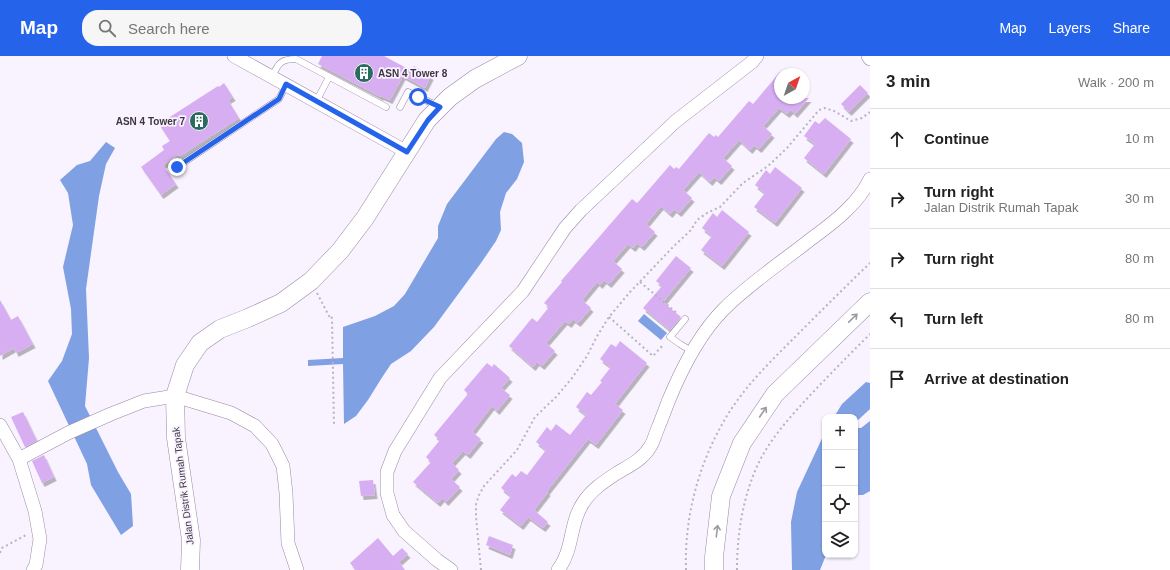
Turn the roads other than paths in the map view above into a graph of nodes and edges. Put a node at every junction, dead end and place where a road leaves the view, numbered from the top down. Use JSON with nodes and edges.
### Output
{"nodes":[{"id":1,"x":234,"y":56,"type":"edge"},
{"id":2,"x":518,"y":56,"type":"edge"},
{"id":3,"x":757,"y":56,"type":"edge"},
{"id":4,"x":868,"y":56,"type":"edge"},
{"id":5,"x":870,"y":59,"type":"edge"},
{"id":6,"x":272,"y":77,"type":"junction"},
{"id":7,"x":329,"y":77,"type":"junction"},
{"id":8,"x":286,"y":84,"type":"junction"},
{"id":9,"x":316,"y":102,"type":"junction"},
{"id":10,"x":386,"y":107,"type":"dead end"},
{"id":11,"x":400,"y":107,"type":"dead end"},
{"id":12,"x":440,"y":107,"type":"junction"},
{"id":13,"x":407,"y":152,"type":"junction"},
{"id":14,"x":177,"y":167,"type":"dead end"},
{"id":15,"x":870,"y":179,"type":"edge"},
{"id":16,"x":870,"y":302,"type":"edge"},
{"id":17,"x":685,"y":320,"type":"road end"},
{"id":18,"x":693,"y":352,"type":"junction"},
{"id":19,"x":175,"y":396,"type":"junction"},
{"id":20,"x":0,"y":425,"type":"edge"},
{"id":21,"x":19,"y":459,"type":"junction"},
{"id":22,"x":33,"y":570,"type":"edge"},
{"id":23,"x":190,"y":570,"type":"edge"},
{"id":24,"x":297,"y":570,"type":"edge"},
{"id":25,"x":451,"y":570,"type":"edge"},
{"id":26,"x":558,"y":570,"type":"edge"},
{"id":27,"x":714,"y":570,"type":"edge"}],
"edges":[{"from":1,"to":6,"type":"street"},
{"from":2,"to":12,"type":"street","name":"Jalan Distrik Rumah Tapak"},
{"from":3,"to":25,"type":"street"},
{"from":4,"to":5,"type":"street"},
{"from":6,"to":7,"type":"lane"},
{"from":6,"to":8,"type":"street"},
{"from":7,"to":9,"type":"lane"},
{"from":7,"to":10,"type":"lane"},
{"from":8,"to":9,"type":"street"},
{"from":8,"to":14,"type":"lane"},
{"from":9,"to":13,"type":"street"},
{"from":11,"to":12,"type":"lane"},
{"from":12,"to":13,"type":"street","name":"Jalan Distrik Rumah Tapak"},
{"from":13,"to":19,"type":"street","name":"Jalan Distrik Rumah Tapak"},
{"from":15,"to":18,"type":"street"},
{"from":27,"to":16,"type":"street","one_way":true},
{"from":17,"to":18,"type":"lane"},
{"from":18,"to":26,"type":"street"},
{"from":19,"to":21,"type":"street"},
{"from":19,"to":23,"type":"street","name":"Jalan Distrik Rumah Tapak"},
{"from":19,"to":24,"type":"street"},
{"from":20,"to":21,"type":"street"},
{"from":21,"to":22,"type":"street"}]}
